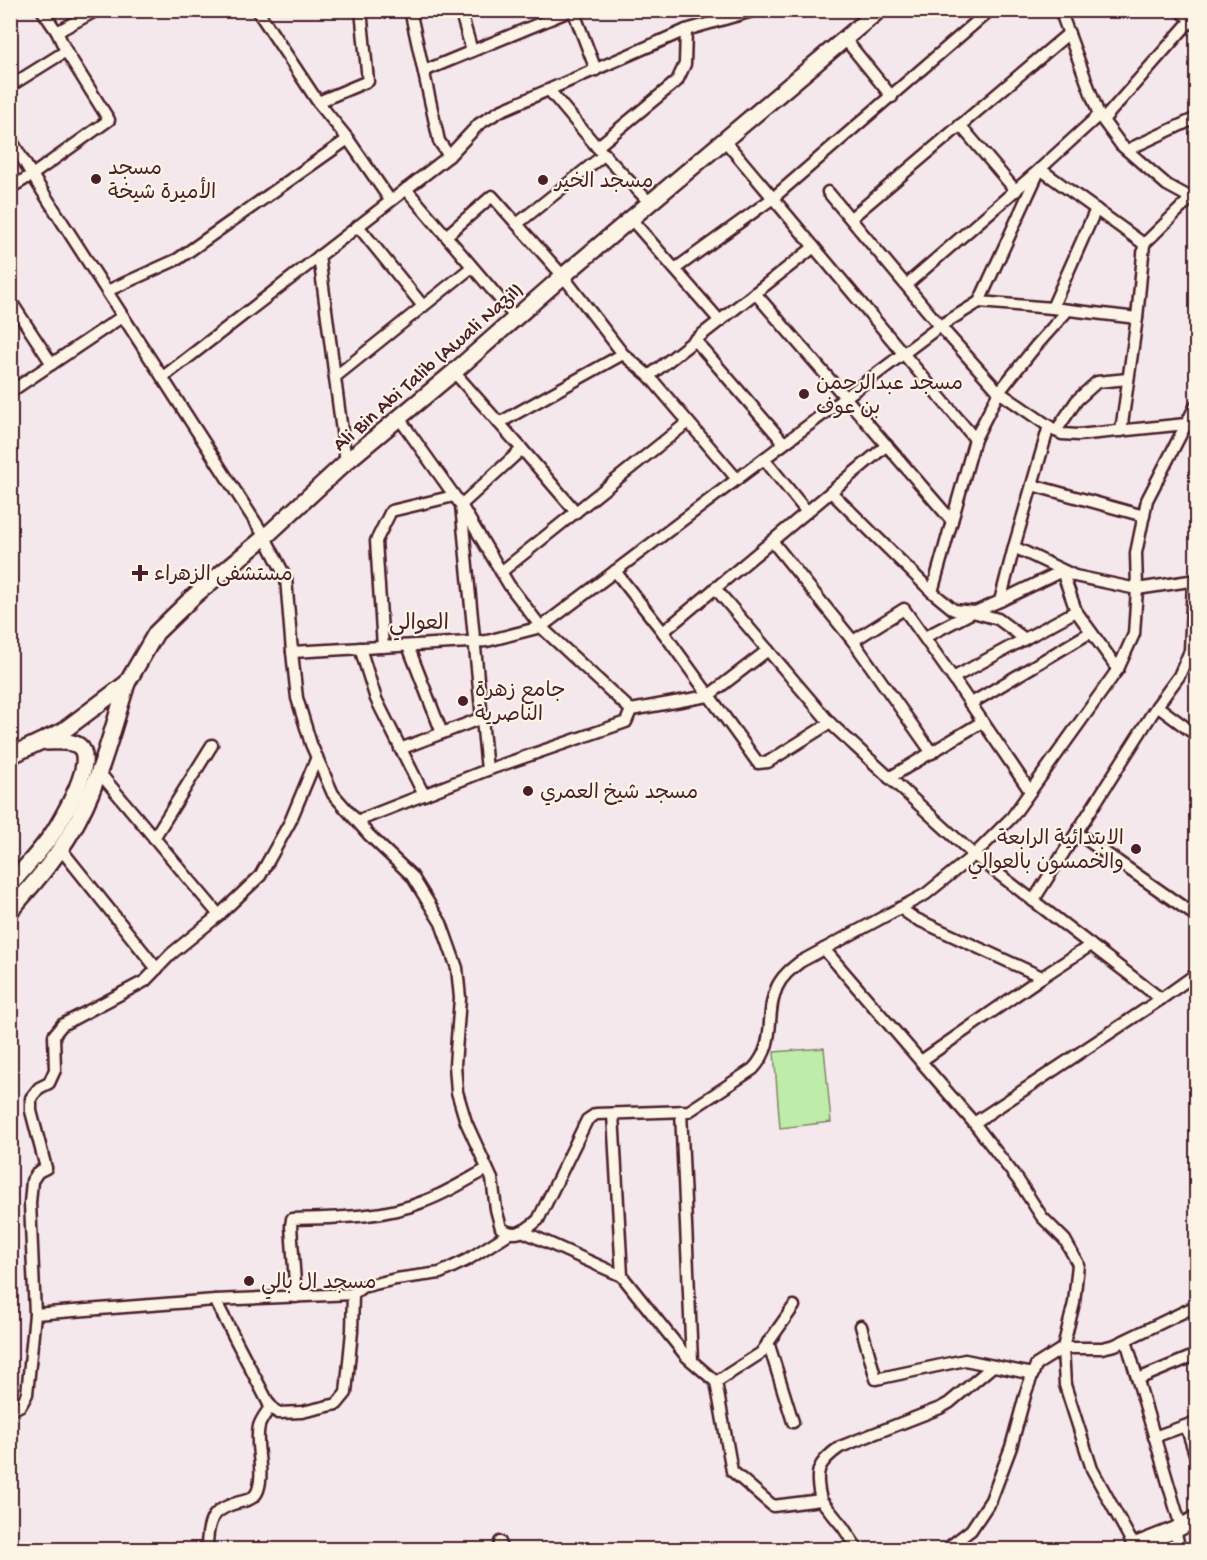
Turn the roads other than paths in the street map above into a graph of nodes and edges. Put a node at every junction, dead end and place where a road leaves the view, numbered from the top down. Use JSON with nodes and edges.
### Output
{"nodes":[{"id":1,"x":42,"y":10,"type":"edge"},
{"id":2,"x":97,"y":10,"type":"edge"},
{"id":3,"x":257,"y":10,"type":"edge"},
{"id":4,"x":361,"y":10,"type":"edge"},
{"id":5,"x":410,"y":10,"type":"edge"},
{"id":6,"x":460,"y":10,"type":"edge"},
{"id":7,"x":572,"y":10,"type":"edge"},
{"id":8,"x":756,"y":10,"type":"edge"},
{"id":9,"x":879,"y":10,"type":"edge"},
{"id":10,"x":990,"y":10,"type":"edge"},
{"id":11,"x":1060,"y":10,"type":"edge"},
{"id":12,"x":1180,"y":10,"type":"edge"},
{"id":13,"x":1194,"y":22,"type":"edge"},
{"id":14,"x":686,"y":30,"type":"junction"},
{"id":15,"x":57,"y":32,"type":"junction"},
{"id":16,"x":1069,"y":33,"type":"junction"},
{"id":17,"x":845,"y":39,"type":"junction"},
{"id":18,"x":66,"y":51,"type":"junction"},
{"id":19,"x":472,"y":51,"type":"junction"},
{"id":20,"x":596,"y":70,"type":"junction"},
{"id":21,"x":424,"y":71,"type":"junction"},
{"id":22,"x":10,"y":86,"type":"edge"},
{"id":23,"x":549,"y":90,"type":"junction"},
{"id":24,"x":892,"y":97,"type":"junction"},
{"id":25,"x":318,"y":102,"type":"junction"},
{"id":26,"x":1101,"y":118,"type":"junction"},
{"id":27,"x":1197,"y":118,"type":"edge"},
{"id":28,"x":960,"y":125,"type":"junction"},
{"id":29,"x":10,"y":138,"type":"edge"},
{"id":30,"x":348,"y":139,"type":"junction"},
{"id":31,"x":725,"y":141,"type":"junction"},
{"id":32,"x":601,"y":150,"type":"junction"},
{"id":33,"x":1126,"y":150,"type":"junction"},
{"id":34,"x":449,"y":156,"type":"junction"},
{"id":35,"x":1040,"y":169,"type":"junction"},
{"id":36,"x":32,"y":175,"type":"junction"},
{"id":37,"x":10,"y":188,"type":"edge"},
{"id":38,"x":406,"y":189,"type":"junction"},
{"id":39,"x":1016,"y":191,"type":"junction"},
{"id":40,"x":828,"y":192,"type":"dead end"},
{"id":41,"x":773,"y":198,"type":"junction"},
{"id":42,"x":1194,"y":198,"type":"edge"},
{"id":43,"x":390,"y":200,"type":"junction"},
{"id":44,"x":650,"y":203,"type":"junction"},
{"id":45,"x":1096,"y":209,"type":"junction"},
{"id":46,"x":851,"y":218,"type":"junction"},
{"id":47,"x":631,"y":219,"type":"junction"},
{"id":48,"x":518,"y":224,"type":"junction"},
{"id":49,"x":358,"y":226,"type":"junction"},
{"id":50,"x":446,"y":236,"type":"junction"},
{"id":51,"x":1144,"y":244,"type":"junction"},
{"id":52,"x":814,"y":247,"type":"junction"},
{"id":53,"x":319,"y":256,"type":"junction"},
{"id":54,"x":472,"y":267,"type":"junction"},
{"id":55,"x":675,"y":269,"type":"junction"},
{"id":56,"x":563,"y":276,"type":"junction"},
{"id":57,"x":906,"y":285,"type":"junction"},
{"id":58,"x":107,"y":291,"type":"junction"},
{"id":59,"x":755,"y":293,"type":"junction"},
{"id":60,"x":10,"y":300,"type":"edge"},
{"id":61,"x":979,"y":302,"type":"junction"},
{"id":62,"x":423,"y":306,"type":"junction"},
{"id":63,"x":1052,"y":308,"type":"junction"},
{"id":64,"x":1068,"y":310,"type":"junction"},
{"id":65,"x":123,"y":316,"type":"junction"},
{"id":66,"x":516,"y":318,"type":"junction"},
{"id":67,"x":1137,"y":318,"type":"junction"},
{"id":68,"x":720,"y":321,"type":"junction"},
{"id":69,"x":940,"y":326,"type":"junction"},
{"id":70,"x":695,"y":340,"type":"junction"},
{"id":71,"x":623,"y":354,"type":"junction"},
{"id":72,"x":904,"y":354,"type":"junction"},
{"id":73,"x":52,"y":364,"type":"junction"},
{"id":74,"x":454,"y":372,"type":"junction"},
{"id":75,"x":335,"y":376,"type":"junction"},
{"id":76,"x":649,"y":376,"type":"junction"},
{"id":77,"x":163,"y":377,"type":"junction"},
{"id":78,"x":1128,"y":378,"type":"junction"},
{"id":79,"x":10,"y":392,"type":"edge"},
{"id":80,"x":999,"y":392,"type":"junction"},
{"id":81,"x":846,"y":397,"type":"junction"},
{"id":82,"x":1197,"y":405,"type":"edge"},
{"id":83,"x":399,"y":418,"type":"junction"},
{"id":84,"x":688,"y":422,"type":"junction"},
{"id":85,"x":499,"y":423,"type":"junction"},
{"id":86,"x":1186,"y":424,"type":"junction"},
{"id":87,"x":1053,"y":428,"type":"junction"},
{"id":88,"x":1121,"y":431,"type":"junction"},
{"id":89,"x":975,"y":439,"type":"junction"},
{"id":90,"x":784,"y":444,"type":"junction"},
{"id":91,"x":887,"y":445,"type":"junction"},
{"id":92,"x":522,"y":449,"type":"junction"},
{"id":93,"x":764,"y":459,"type":"junction"},
{"id":94,"x":346,"y":462,"type":"junction"},
{"id":95,"x":737,"y":479,"type":"junction"},
{"id":96,"x":1032,"y":485,"type":"junction"},
{"id":97,"x":831,"y":492,"type":"junction"},
{"id":98,"x":457,"y":500,"type":"junction"},
{"id":99,"x":576,"y":512,"type":"junction"},
{"id":100,"x":807,"y":512,"type":"junction"},
{"id":101,"x":1144,"y":516,"type":"junction"},
{"id":102,"x":952,"y":521,"type":"junction"},
{"id":103,"x":265,"y":537,"type":"junction"},
{"id":104,"x":772,"y":541,"type":"junction"},
{"id":105,"x":1014,"y":547,"type":"junction"},
{"id":106,"x":615,"y":571,"type":"junction"},
{"id":107,"x":1062,"y":571,"type":"junction"},
{"id":108,"x":501,"y":572,"type":"junction"},
{"id":109,"x":1195,"y":580,"type":"edge"},
{"id":110,"x":715,"y":588,"type":"junction"},
{"id":111,"x":1137,"y":589,"type":"junction"},
{"id":112,"x":932,"y":592,"type":"junction"},
{"id":113,"x":1000,"y":601,"type":"junction"},
{"id":114,"x":1076,"y":611,"type":"junction"},
{"id":115,"x":973,"y":612,"type":"junction"},
{"id":116,"x":541,"y":627,"type":"junction"},
{"id":117,"x":663,"y":632,"type":"junction"},
{"id":118,"x":1091,"y":632,"type":"junction"},
{"id":119,"x":925,"y":638,"type":"junction"},
{"id":120,"x":1025,"y":639,"type":"junction"},
{"id":121,"x":853,"y":641,"type":"junction"},
{"id":122,"x":474,"y":642,"type":"junction"},
{"id":123,"x":408,"y":646,"type":"junction"},
{"id":124,"x":383,"y":647,"type":"junction"},
{"id":125,"x":360,"y":648,"type":"junction"},
{"id":126,"x":768,"y":650,"type":"junction"},
{"id":127,"x":292,"y":652,"type":"junction"},
{"id":128,"x":1197,"y":666,"type":"edge"},
{"id":129,"x":1183,"y":668,"type":"junction"},
{"id":130,"x":1118,"y":669,"type":"junction"},
{"id":131,"x":953,"y":678,"type":"junction"},
{"id":132,"x":127,"y":683,"type":"junction"},
{"id":133,"x":708,"y":696,"type":"junction"},
{"id":134,"x":970,"y":704,"type":"junction"},
{"id":135,"x":1157,"y":706,"type":"junction"},
{"id":136,"x":631,"y":710,"type":"junction"},
{"id":137,"x":482,"y":718,"type":"junction"},
{"id":138,"x":982,"y":722,"type":"junction"},
{"id":139,"x":830,"y":723,"type":"junction"},
{"id":140,"x":442,"y":733,"type":"junction"},
{"id":141,"x":1197,"y":735,"type":"edge"},
{"id":142,"x":41,"y":742,"type":"junction"},
{"id":143,"x":212,"y":745,"type":"dead end"},
{"id":144,"x":400,"y":749,"type":"junction"},
{"id":145,"x":932,"y":753,"type":"junction"},
{"id":146,"x":10,"y":756,"type":"edge"},
{"id":147,"x":317,"y":757,"type":"junction"},
{"id":148,"x":487,"y":770,"type":"junction"},
{"id":149,"x":98,"y":771,"type":"junction"},
{"id":150,"x":889,"y":777,"type":"junction"},
{"id":151,"x":1030,"y":791,"type":"junction"},
{"id":152,"x":424,"y":795,"type":"junction"},
{"id":153,"x":357,"y":822,"type":"junction"},
{"id":154,"x":1077,"y":833,"type":"junction"},
{"id":155,"x":154,"y":838,"type":"junction"},
{"id":156,"x":60,"y":848,"type":"junction"},
{"id":157,"x":974,"y":855,"type":"junction"},
{"id":158,"x":10,"y":885,"type":"edge"},
{"id":159,"x":1033,"y":901,"type":"junction"},
{"id":160,"x":900,"y":908,"type":"junction"},
{"id":161,"x":10,"y":911,"type":"edge"},
{"id":162,"x":219,"y":915,"type":"junction"},
{"id":163,"x":1197,"y":916,"type":"edge"},
{"id":164,"x":1091,"y":945,"type":"junction"},
{"id":165,"x":824,"y":949,"type":"junction"},
{"id":166,"x":157,"y":969,"type":"junction"},
{"id":167,"x":1197,"y":974,"type":"edge"},
{"id":168,"x":1042,"y":977,"type":"junction"},
{"id":169,"x":1161,"y":999,"type":"junction"},
{"id":170,"x":921,"y":1061,"type":"junction"},
{"id":171,"x":681,"y":1111,"type":"junction"},
{"id":172,"x":613,"y":1114,"type":"junction"},
{"id":173,"x":974,"y":1123,"type":"junction"},
{"id":174,"x":487,"y":1169,"type":"junction"},
{"id":175,"x":522,"y":1231,"type":"junction"},
{"id":176,"x":508,"y":1234,"type":"junction"},
{"id":177,"x":622,"y":1276,"type":"junction"},
{"id":178,"x":353,"y":1294,"type":"junction"},
{"id":179,"x":296,"y":1297,"type":"junction"},
{"id":180,"x":214,"y":1300,"type":"junction"},
{"id":181,"x":794,"y":1306,"type":"dead end"},
{"id":182,"x":1197,"y":1306,"type":"edge"},
{"id":183,"x":35,"y":1314,"type":"junction"},
{"id":184,"x":861,"y":1326,"type":"dead end"},
{"id":185,"x":1126,"y":1340,"type":"junction"},
{"id":186,"x":768,"y":1342,"type":"junction"},
{"id":187,"x":1063,"y":1348,"type":"junction"},
{"id":188,"x":1197,"y":1355,"type":"edge"},
{"id":189,"x":692,"y":1361,"type":"junction"},
{"id":190,"x":993,"y":1366,"type":"junction"},
{"id":191,"x":1033,"y":1374,"type":"junction"},
{"id":192,"x":1138,"y":1379,"type":"junction"},
{"id":193,"x":716,"y":1382,"type":"junction"},
{"id":194,"x":270,"y":1406,"type":"junction"},
{"id":195,"x":10,"y":1411,"type":"edge"},
{"id":196,"x":793,"y":1422,"type":"dead end"},
{"id":197,"x":1191,"y":1424,"type":"edge"},
{"id":198,"x":1154,"y":1437,"type":"junction"},
{"id":199,"x":1197,"y":1457,"type":"edge"},
{"id":200,"x":821,"y":1500,"type":"junction"},
{"id":201,"x":1197,"y":1519,"type":"edge"},
{"id":202,"x":1178,"y":1528,"type":"junction"},
{"id":203,"x":1133,"y":1548,"type":"edge"},
{"id":204,"x":207,"y":1550,"type":"edge"},
{"id":205,"x":858,"y":1550,"type":"edge"},
{"id":206,"x":945,"y":1550,"type":"edge"},
{"id":207,"x":1180,"y":1550,"type":"edge"}],
"edges":[{"from":1,"to":15,"type":"street"},
{"from":2,"to":15,"type":"street"},
{"from":3,"to":25,"type":"street"},
{"from":4,"to":25,"type":"street"},
{"from":5,"to":21,"type":"street"},
{"from":6,"to":19,"type":"street"},
{"from":7,"to":19,"type":"street"},
{"from":7,"to":20,"type":"street"},
{"from":8,"to":14,"type":"street"},
{"from":9,"to":17,"type":"main road","name":"Ali Bin Abi Talib (Awali Nazil)"},
{"from":10,"to":24,"type":"street"},
{"from":11,"to":16,"type":"street"},
{"from":12,"to":13,"type":"street"},
{"from":13,"to":26,"type":"street"},
{"from":14,"to":20,"type":"street"},
{"from":14,"to":32,"type":"street"},
{"from":15,"to":18,"type":"street"},
{"from":16,"to":26,"type":"street"},
{"from":16,"to":28,"type":"street"},
{"from":17,"to":24,"type":"street"},
{"from":17,"to":31,"type":"main road","name":"Ali Bin Abi Talib (Awali Nazil)"},
{"from":18,"to":22,"type":"street"},
{"from":18,"to":36,"type":"street"},
{"from":19,"to":21,"type":"street"},
{"from":20,"to":23,"type":"street"},
{"from":21,"to":34,"type":"street"},
{"from":23,"to":32,"type":"street"},
{"from":23,"to":34,"type":"street"},
{"from":24,"to":41,"type":"street"},
{"from":25,"to":30,"type":"street"},
{"from":26,"to":33,"type":"street"},
{"from":26,"to":35,"type":"street"},
{"from":27,"to":33,"type":"street"},
{"from":28,"to":39,"type":"street"},
{"from":28,"to":46,"type":"street"},
{"from":29,"to":36,"type":"street"},
{"from":30,"to":43,"type":"street"},
{"from":30,"to":58,"type":"street"},
{"from":31,"to":41,"type":"street"},
{"from":31,"to":44,"type":"main road","name":"Ali Bin Abi Talib (Awali Nazil)"},
{"from":32,"to":44,"type":"street"},
{"from":32,"to":48,"type":"street"},
{"from":33,"to":42,"type":"street"},
{"from":34,"to":38,"type":"street"},
{"from":35,"to":39,"type":"street"},
{"from":35,"to":45,"type":"street"},
{"from":35,"to":61,"type":"street"},
{"from":36,"to":37,"type":"street"},
{"from":36,"to":58,"type":"street"},
{"from":38,"to":43,"type":"street"},
{"from":38,"to":50,"type":"street"},
{"from":39,"to":57,"type":"street"},
{"from":40,"to":46,"type":"street"},
{"from":41,"to":52,"type":"street"},
{"from":41,"to":55,"type":"street"},
{"from":42,"to":51,"type":"street"},
{"from":43,"to":49,"type":"street"},
{"from":44,"to":47,"type":"main road","name":"Ali Bin Abi Talib (Awali Nazil)"},
{"from":45,"to":51,"type":"street"},
{"from":45,"to":63,"type":"street"},
{"from":46,"to":57,"type":"street"},
{"from":47,"to":55,"type":"street"},
{"from":47,"to":56,"type":"main road","name":"Ali Bin Abi Talib (Awali Nazil)"},
{"from":48,"to":50,"type":"street"},
{"from":48,"to":56,"type":"street"},
{"from":49,"to":53,"type":"street"},
{"from":49,"to":62,"type":"street"},
{"from":50,"to":54,"type":"street"},
{"from":51,"to":67,"type":"street"},
{"from":52,"to":59,"type":"street"},
{"from":52,"to":72,"type":"street"},
{"from":53,"to":75,"type":"street"},
{"from":53,"to":77,"type":"street"},
{"from":54,"to":62,"type":"street"},
{"from":54,"to":66,"type":"street"},
{"from":55,"to":68,"type":"street"},
{"from":56,"to":66,"type":"main road","name":"Ali Bin Abi Talib (Awali Nazil)"},
{"from":56,"to":71,"type":"street"},
{"from":57,"to":69,"type":"street"},
{"from":58,"to":65,"type":"street"},
{"from":59,"to":68,"type":"street"},
{"from":59,"to":81,"type":"street"},
{"from":60,"to":73,"type":"street"},
{"from":61,"to":63,"type":"street"},
{"from":61,"to":69,"type":"street"},
{"from":62,"to":75,"type":"street"},
{"from":63,"to":64,"type":"street"},
{"from":64,"to":67,"type":"street"},
{"from":64,"to":80,"type":"street"},
{"from":65,"to":73,"type":"street"},
{"from":65,"to":77,"type":"street"},
{"from":66,"to":74,"type":"main road","name":"Ali Bin Abi Talib (Awali Nazil)"},
{"from":67,"to":78,"type":"street"},
{"from":68,"to":70,"type":"street"},
{"from":69,"to":72,"type":"street"},
{"from":69,"to":80,"type":"street"},
{"from":70,"to":76,"type":"street"},
{"from":70,"to":90,"type":"street"},
{"from":71,"to":76,"type":"street"},
{"from":71,"to":85,"type":"street"},
{"from":72,"to":81,"type":"street"},
{"from":72,"to":89,"type":"street"},
{"from":73,"to":79,"type":"street"},
{"from":74,"to":83,"type":"main road","name":"Ali Bin Abi Talib (Awali Nazil)"},
{"from":74,"to":85,"type":"street"},
{"from":75,"to":94,"type":"street"},
{"from":76,"to":84,"type":"street"},
{"from":77,"to":103,"type":"street"},
{"from":78,"to":87,"type":"street"},
{"from":78,"to":88,"type":"street"},
{"from":80,"to":87,"type":"street"},
{"from":80,"to":89,"type":"street"},
{"from":81,"to":90,"type":"street"},
{"from":81,"to":91,"type":"street"},
{"from":82,"to":86,"type":"street"},
{"from":83,"to":94,"type":"main road","name":"Ali Bin Abi Talib (Awali Nazil)"},
{"from":83,"to":98,"type":"street"},
{"from":84,"to":95,"type":"street"},
{"from":84,"to":99,"type":"street"},
{"from":85,"to":92,"type":"street"},
{"from":86,"to":88,"type":"street"},
{"from":86,"to":101,"type":"street"},
{"from":87,"to":88,"type":"street"},
{"from":87,"to":96,"type":"street"},
{"from":89,"to":102,"type":"street"},
{"from":90,"to":93,"type":"street"},
{"from":91,"to":97,"type":"street"},
{"from":91,"to":102,"type":"street"},
{"from":92,"to":98,"type":"street"},
{"from":92,"to":99,"type":"street"},
{"from":93,"to":95,"type":"street"},
{"from":93,"to":100,"type":"street"},
{"from":94,"to":103,"type":"main road","name":"Ali Bin Abi Talib (Awali Nazil)"},
{"from":95,"to":106,"type":"street"},
{"from":96,"to":101,"type":"street"},
{"from":96,"to":105,"type":"street"},
{"from":97,"to":100,"type":"street"},
{"from":97,"to":112,"type":"street"},
{"from":98,"to":108,"type":"street"},
{"from":98,"to":122,"type":"street"},
{"from":98,"to":124,"type":"street"},
{"from":99,"to":108,"type":"street"},
{"from":100,"to":104,"type":"street"},
{"from":101,"to":111,"type":"street"},
{"from":102,"to":112,"type":"street"},
{"from":103,"to":127,"type":"street"},
{"from":103,"to":132,"type":"main road","name":"Ali Bin Abi Talib (Awali Nazil)"},
{"from":104,"to":110,"type":"street"},
{"from":104,"to":121,"type":"street"},
{"from":105,"to":107,"type":"street"},
{"from":105,"to":113,"type":"street"},
{"from":106,"to":116,"type":"street"},
{"from":106,"to":117,"type":"street"},
{"from":107,"to":111,"type":"street"},
{"from":107,"to":113,"type":"street"},
{"from":107,"to":114,"type":"street"},
{"from":108,"to":116,"type":"street"},
{"from":109,"to":111,"type":"street"},
{"from":109,"to":129,"type":"street"},
{"from":110,"to":117,"type":"street"},
{"from":110,"to":126,"type":"street"},
{"from":111,"to":130,"type":"street"},
{"from":112,"to":115,"type":"street"},
{"from":113,"to":115,"type":"street"},
{"from":114,"to":118,"type":"street"},
{"from":114,"to":120,"type":"street"},
{"from":115,"to":119,"type":"street"},
{"from":115,"to":120,"type":"street"},
{"from":116,"to":122,"type":"street"},
{"from":116,"to":136,"type":"street"},
{"from":117,"to":133,"type":"street"},
{"from":118,"to":130,"type":"street"},
{"from":118,"to":134,"type":"street"},
{"from":119,"to":121,"type":"street"},
{"from":119,"to":131,"type":"street"},
{"from":120,"to":131,"type":"street"},
{"from":121,"to":145,"type":"street"},
{"from":122,"to":123,"type":"street"},
{"from":122,"to":137,"type":"street"},
{"from":123,"to":124,"type":"street"},
{"from":123,"to":140,"type":"street"},
{"from":124,"to":125,"type":"street"},
{"from":125,"to":127,"type":"street"},
{"from":125,"to":144,"type":"street"},
{"from":126,"to":133,"type":"street"},
{"from":126,"to":139,"type":"street"},
{"from":127,"to":147,"type":"street"},
{"from":128,"to":129,"type":"street"},
{"from":129,"to":135,"type":"street"},
{"from":130,"to":151,"type":"street"},
{"from":131,"to":134,"type":"street"},
{"from":132,"to":142,"type":"main road","name":"Ali Bin Abi Talib (Awali Nazil)"},
{"from":132,"to":149,"type":"main road"},
{"from":133,"to":136,"type":"street"},
{"from":133,"to":139,"type":"street"},
{"from":134,"to":138,"type":"street"},
{"from":135,"to":141,"type":"street"},
{"from":135,"to":154,"type":"street"},
{"from":136,"to":148,"type":"street"},
{"from":137,"to":140,"type":"street"},
{"from":137,"to":148,"type":"street"},
{"from":138,"to":145,"type":"street"},
{"from":138,"to":151,"type":"street"},
{"from":139,"to":150,"type":"street"},
{"from":140,"to":144,"type":"street"},
{"from":142,"to":146,"type":"main road","name":"Ali Bin Abi Talib (Awali Nazil)"},
{"from":142,"to":158,"type":"main road"},
{"from":143,"to":155,"type":"street"},
{"from":144,"to":152,"type":"street"},
{"from":145,"to":150,"type":"street"},
{"from":147,"to":153,"type":"street"},
{"from":147,"to":162,"type":"street"},
{"from":148,"to":152,"type":"street"},
{"from":149,"to":155,"type":"street"},
{"from":149,"to":156,"type":"main road"},
{"from":150,"to":157,"type":"street"},
{"from":151,"to":157,"type":"street"},
{"from":152,"to":153,"type":"street"},
{"from":153,"to":174,"type":"street"},
{"from":154,"to":159,"type":"street"},
{"from":154,"to":163,"type":"street"},
{"from":155,"to":162,"type":"street"},
{"from":156,"to":161,"type":"main road"},
{"from":156,"to":166,"type":"street"},
{"from":157,"to":159,"type":"street"},
{"from":157,"to":160,"type":"street"},
{"from":159,"to":164,"type":"street"},
{"from":160,"to":165,"type":"street"},
{"from":160,"to":168,"type":"street"},
{"from":162,"to":166,"type":"street"},
{"from":164,"to":168,"type":"street"},
{"from":164,"to":169,"type":"street"},
{"from":165,"to":170,"type":"street"},
{"from":165,"to":171,"type":"street"},
{"from":166,"to":183,"type":"street"},
{"from":167,"to":169,"type":"street"},
{"from":168,"to":170,"type":"street"},
{"from":169,"to":173,"type":"street"},
{"from":170,"to":173,"type":"street"},
{"from":171,"to":172,"type":"street"},
{"from":171,"to":189,"type":"street"},
{"from":172,"to":175,"type":"street"},
{"from":172,"to":177,"type":"street"},
{"from":173,"to":187,"type":"street"},
{"from":174,"to":176,"type":"street"},
{"from":174,"to":179,"type":"street"},
{"from":175,"to":176,"type":"street"},
{"from":175,"to":177,"type":"street"},
{"from":176,"to":178,"type":"street"},
{"from":177,"to":189,"type":"street"},
{"from":178,"to":179,"type":"street"},
{"from":178,"to":194,"type":"street"},
{"from":179,"to":180,"type":"street"},
{"from":180,"to":183,"type":"street"},
{"from":180,"to":194,"type":"street"},
{"from":181,"to":186,"type":"street"},
{"from":182,"to":185,"type":"street"},
{"from":183,"to":195,"type":"street"},
{"from":184,"to":190,"type":"street"},
{"from":185,"to":187,"type":"street"},
{"from":185,"to":192,"type":"street"},
{"from":186,"to":193,"type":"street"},
{"from":186,"to":196,"type":"street"},
{"from":187,"to":191,"type":"street"},
{"from":187,"to":203,"type":"street"},
{"from":188,"to":192,"type":"street"},
{"from":189,"to":193,"type":"street"},
{"from":190,"to":191,"type":"street"},
{"from":190,"to":200,"type":"street"},
{"from":191,"to":206,"type":"street"},
{"from":192,"to":198,"type":"street"},
{"from":193,"to":200,"type":"street"},
{"from":194,"to":204,"type":"street"},
{"from":197,"to":198,"type":"street"},
{"from":197,"to":199,"type":"street"},
{"from":198,"to":202,"type":"street"},
{"from":200,"to":205,"type":"street"},
{"from":201,"to":202,"type":"main road"},
{"from":202,"to":203,"type":"main road"},
{"from":202,"to":207,"type":"street"}]}
